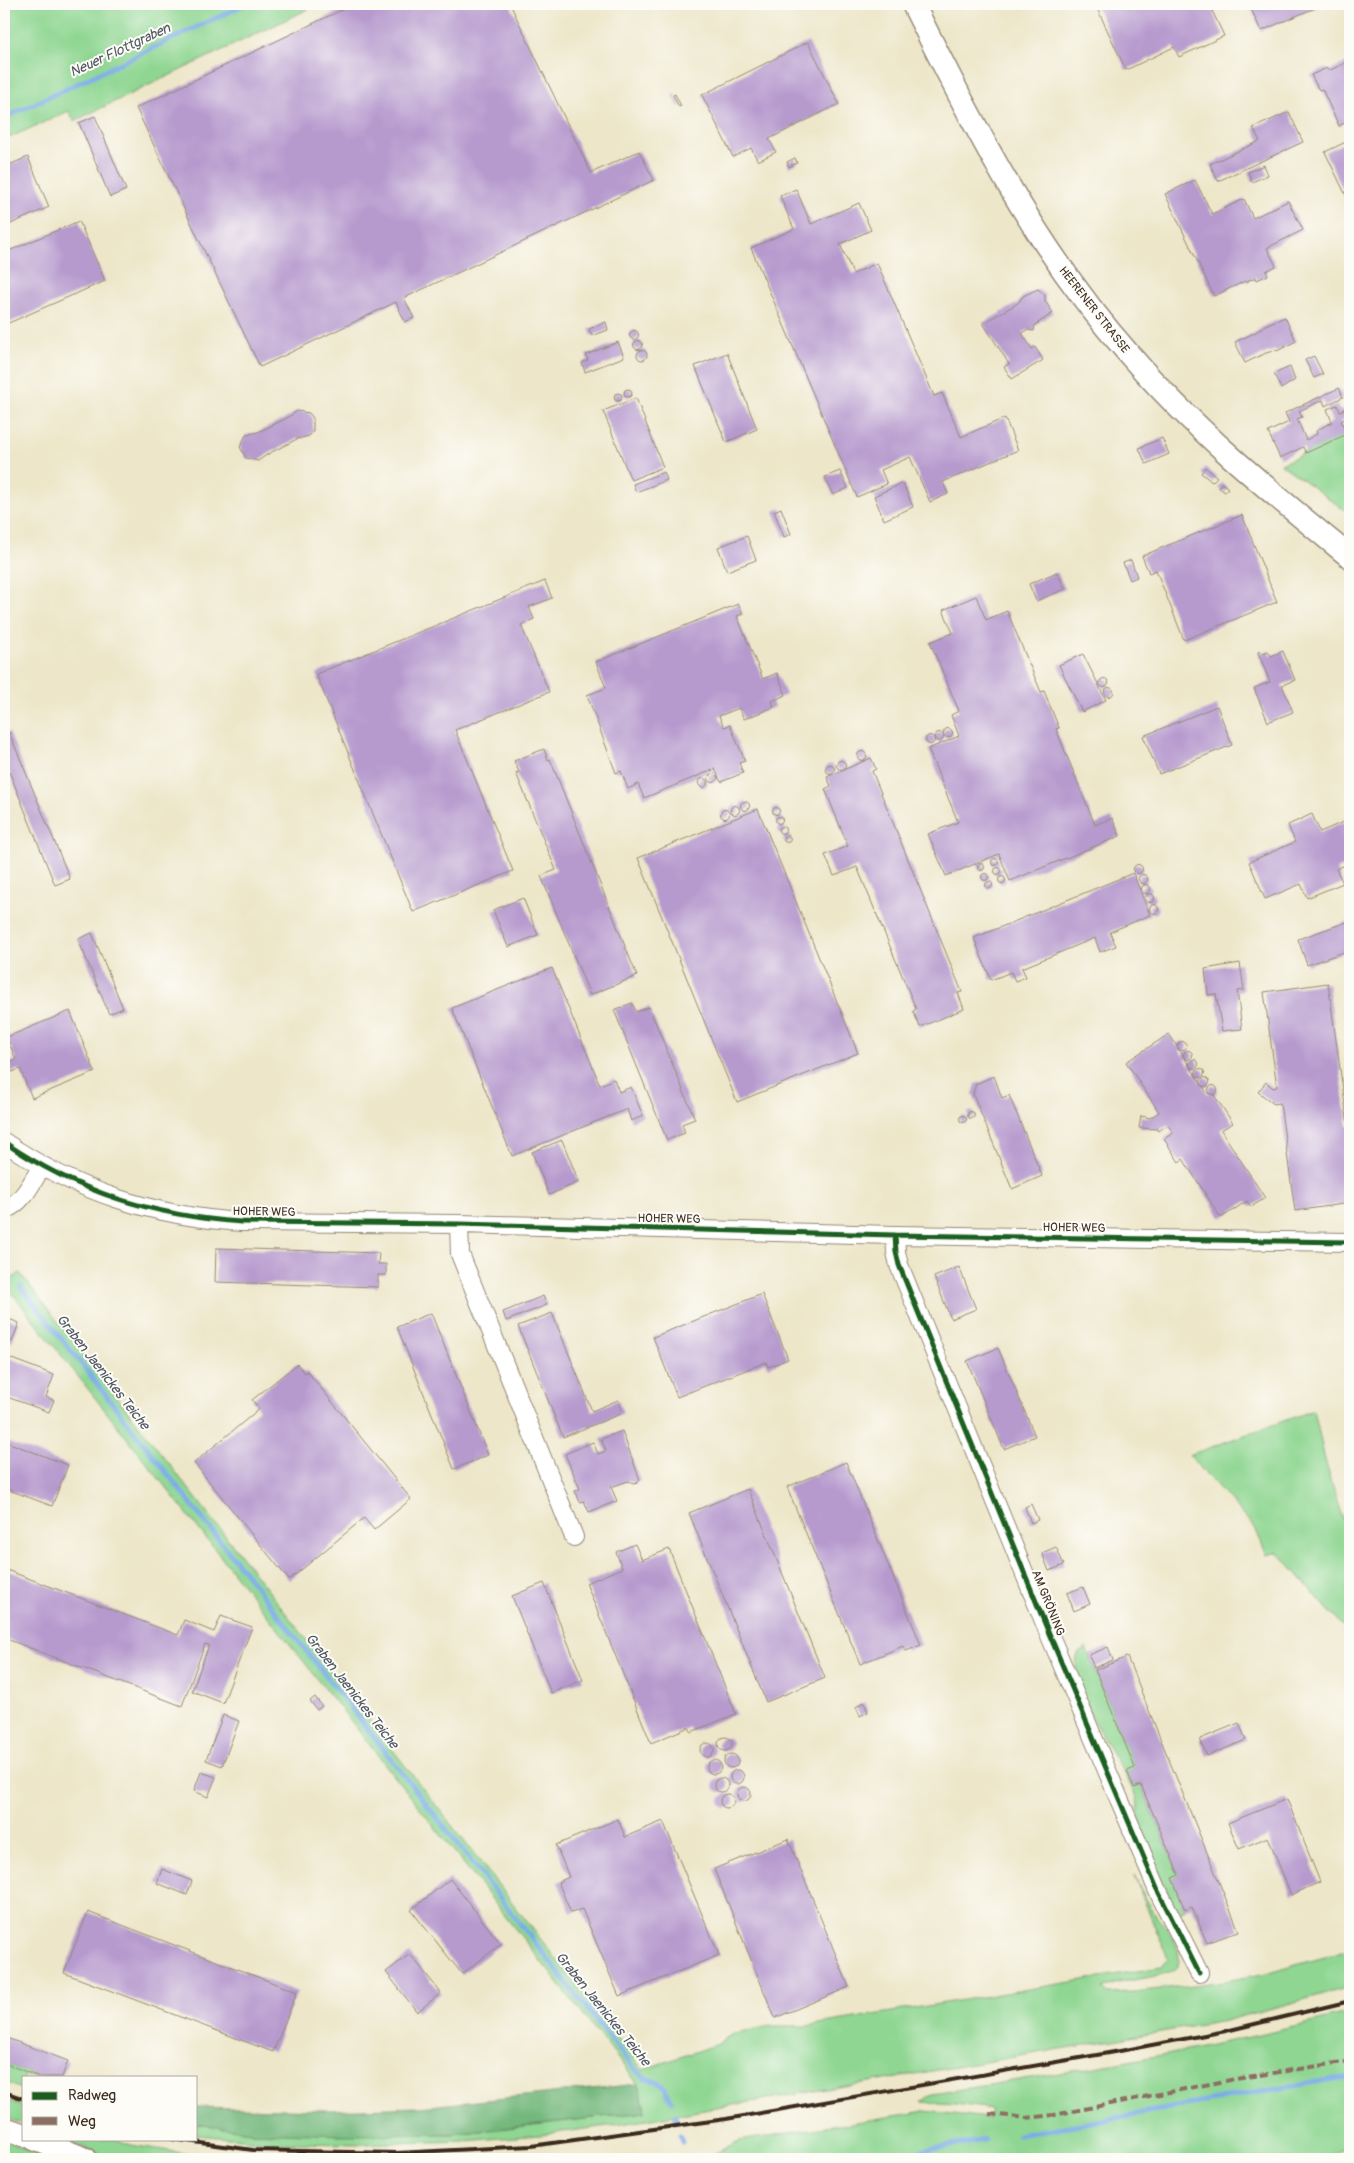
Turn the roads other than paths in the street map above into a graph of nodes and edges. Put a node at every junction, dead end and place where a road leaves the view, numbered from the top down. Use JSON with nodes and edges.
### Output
{"nodes":[{"id":1,"x":914,"y":4,"type":"edge"},
{"id":2,"x":1350,"y":557,"type":"edge"},
{"id":3,"x":4,"y":1142,"type":"edge"},
{"id":4,"x":42,"y":1166,"type":"junction"},
{"id":5,"x":4,"y":1210,"type":"edge"},
{"id":6,"x":459,"y":1224,"type":"junction"},
{"id":7,"x":896,"y":1235,"type":"junction"},
{"id":8,"x":1350,"y":1242,"type":"edge"},
{"id":9,"x":574,"y":1537,"type":"dead end"},
{"id":10,"x":1199,"y":1973,"type":"dead end"},
{"id":11,"x":4,"y":2128,"type":"edge"},
{"id":12,"x":22,"y":2135,"type":"edge"},
{"id":13,"x":37,"y":2140,"type":"edge"},
{"id":14,"x":86,"y":2159,"type":"edge"}],
"edges":[{"from":1,"to":2,"type":"main road","name":"HEERENER STRASSE"},
{"from":3,"to":4,"type":"street","name":"HOHER WEG"},
{"from":4,"to":5,"type":"street"},
{"from":4,"to":6,"type":"street","name":"HOHER WEG"},
{"from":6,"to":7,"type":"street","name":"HOHER WEG"},
{"from":6,"to":9,"type":"street"},
{"from":7,"to":8,"type":"street","name":"HOHER WEG"},
{"from":7,"to":10,"type":"street","name":"AM GRÖNING"},
{"from":11,"to":12,"type":"main road"},
{"from":13,"to":14,"type":"main road"}]}
